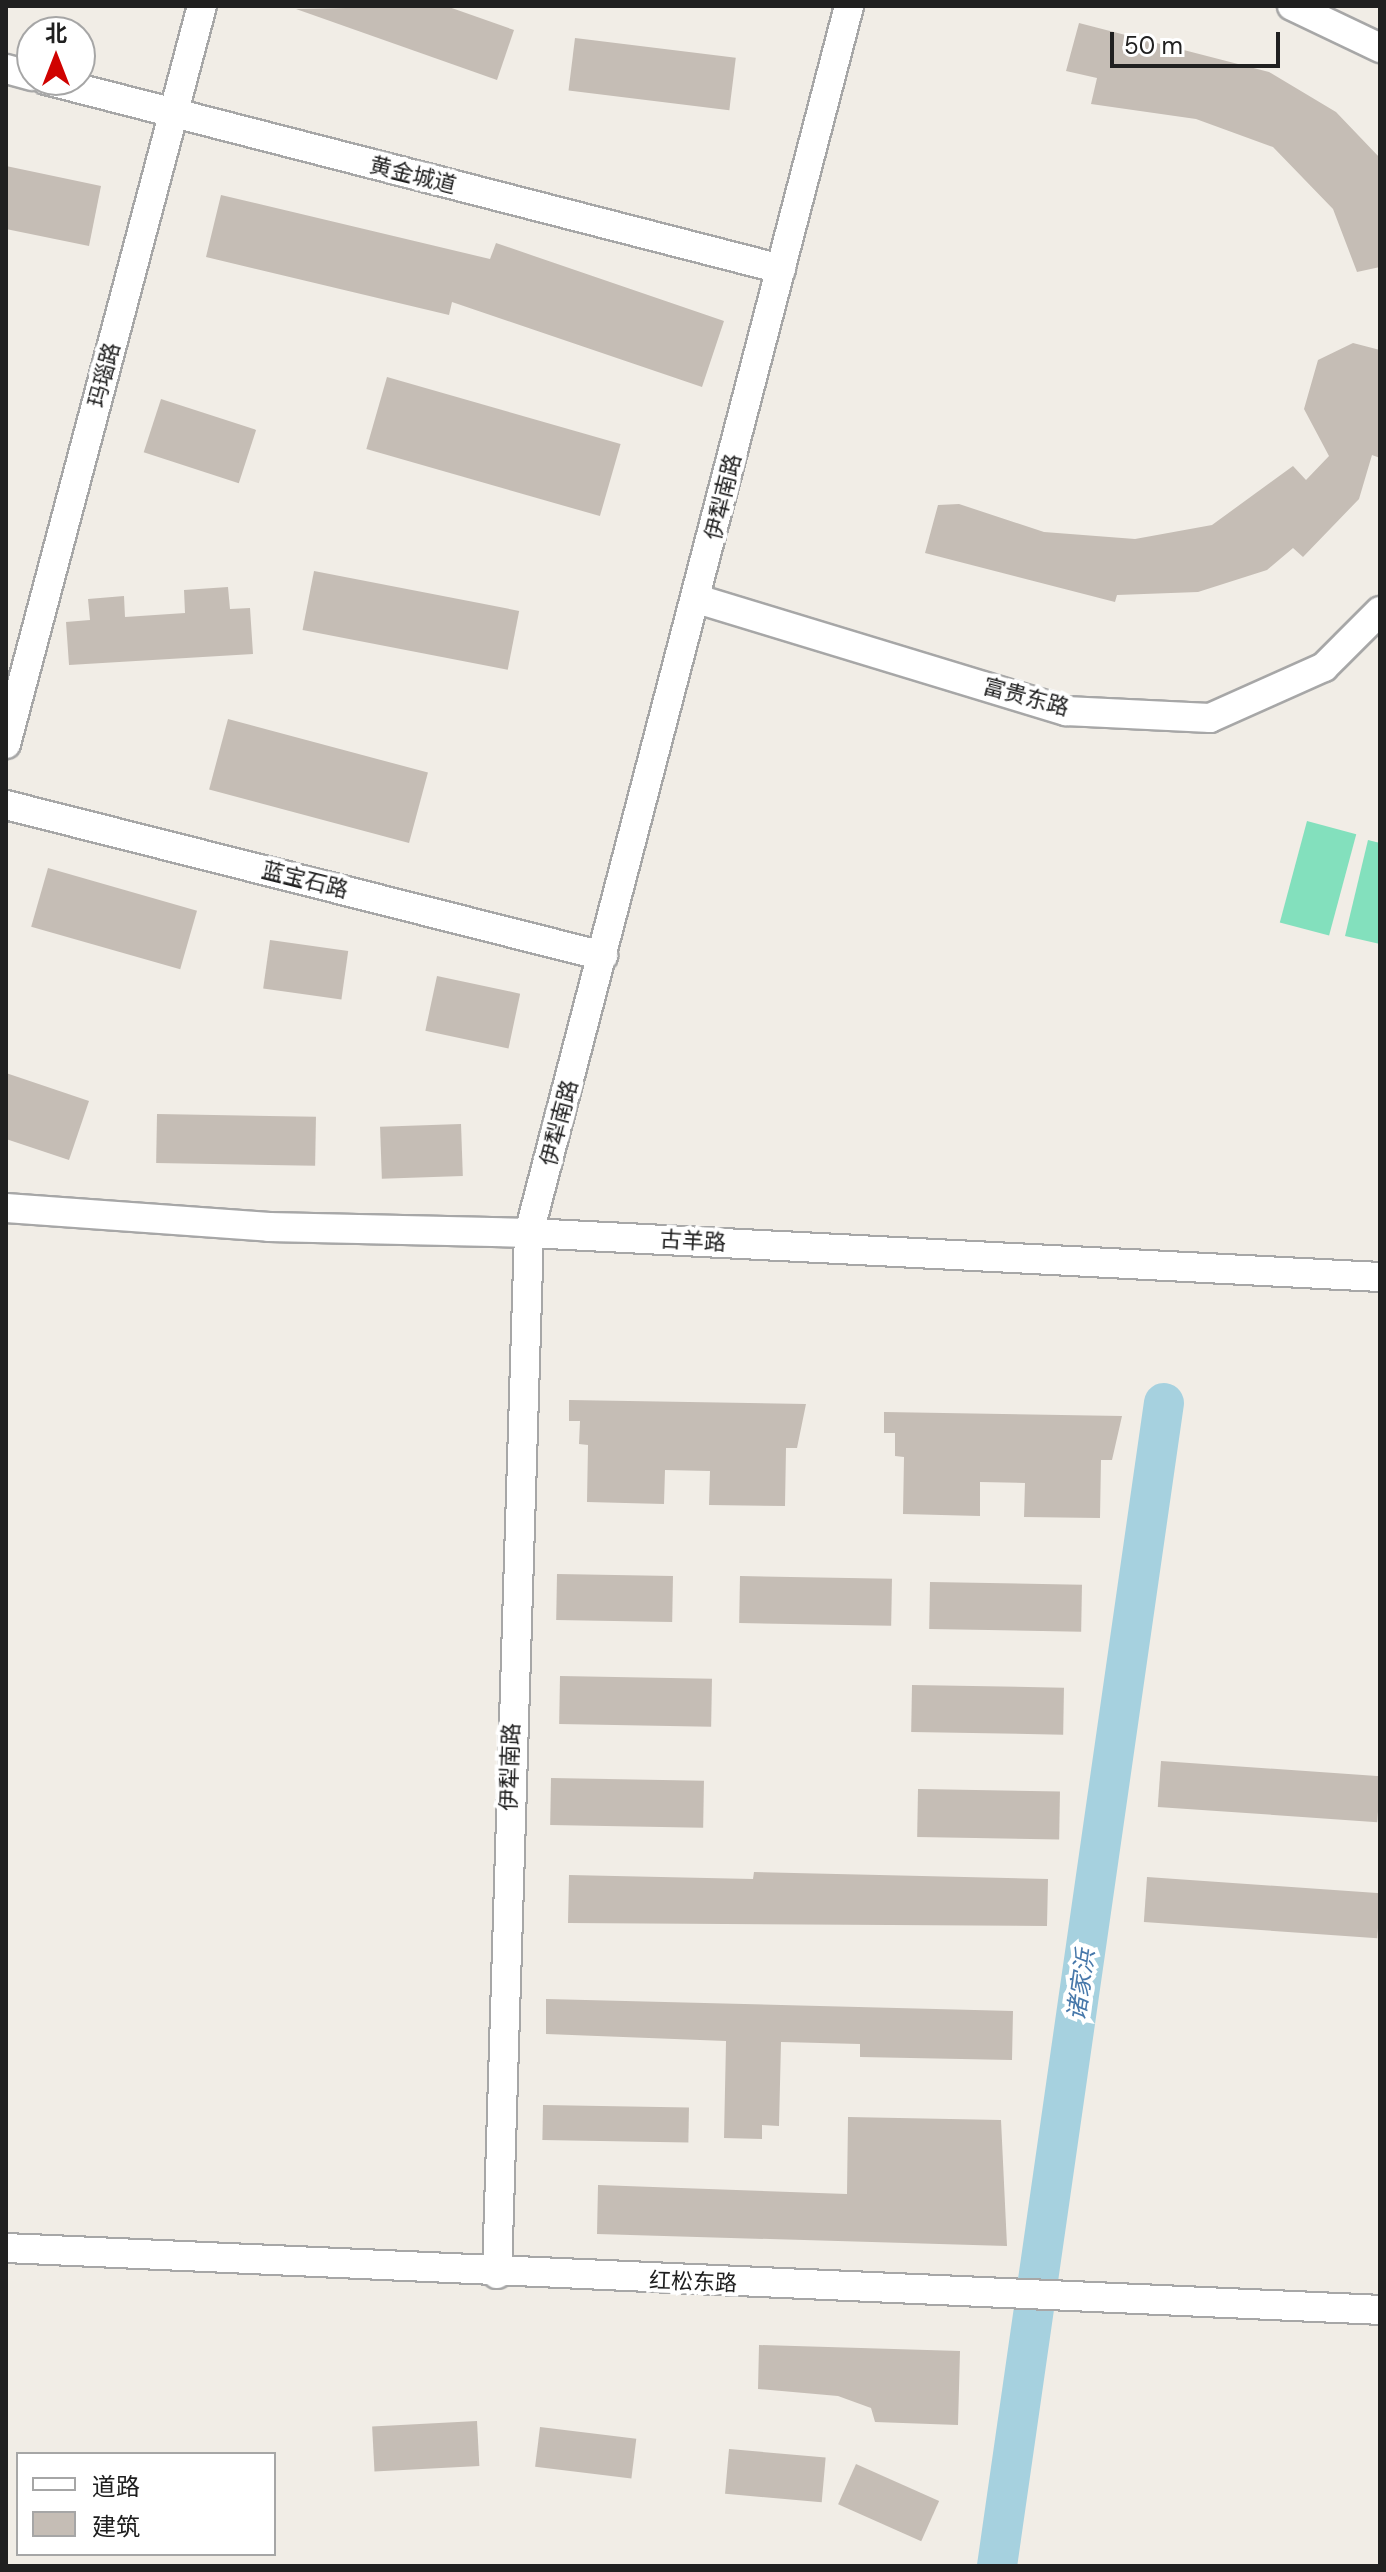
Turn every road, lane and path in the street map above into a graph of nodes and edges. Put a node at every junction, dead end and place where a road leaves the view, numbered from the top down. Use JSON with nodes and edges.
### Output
{"nodes":[{"id":1,"x":202,"y":6,"type":"edge"},
{"id":2,"x":849,"y":6,"type":"edge"},
{"id":3,"x":1292,"y":6,"type":"edge"},
{"id":4,"x":1380,"y":48,"type":"edge"},
{"id":5,"x":96,"y":93,"type":"edge"},
{"id":6,"x":173,"y":114,"type":"junction"},
{"id":7,"x":781,"y":269,"type":"junction"},
{"id":8,"x":697,"y":599,"type":"junction"},
{"id":9,"x":1380,"y":611,"type":"edge"},
{"id":10,"x":6,"y":744,"type":"edge"},
{"id":11,"x":6,"y":805,"type":"edge"},
{"id":12,"x":603,"y":956,"type":"junction"},
{"id":13,"x":6,"y":1208,"type":"edge"},
{"id":14,"x":529,"y":1233,"type":"junction"},
{"id":15,"x":1380,"y":1277,"type":"edge"},
{"id":16,"x":6,"y":2248,"type":"edge"},
{"id":17,"x":497,"y":2274,"type":"junction"},
{"id":18,"x":1380,"y":2310,"type":"edge"}],
"edges":[{"from":1,"to":6,"type":"street","name":"玛瑙路"},
{"from":2,"to":7,"type":"street","name":"伊犁南路"},
{"from":3,"to":4,"type":"street"},
{"from":5,"to":6,"type":"street","name":"黄金城道"},
{"from":6,"to":7,"type":"street","name":"黄金城道"},
{"from":6,"to":10,"type":"street","name":"玛瑙路"},
{"from":7,"to":8,"type":"street","name":"伊犁南路"},
{"from":8,"to":9,"type":"street","name":"富贵东路"},
{"from":8,"to":12,"type":"street","name":"伊犁南路"},
{"from":11,"to":12,"type":"street","name":"蓝宝石路"},
{"from":12,"to":14,"type":"street","name":"伊犁南路"},
{"from":13,"to":14,"type":"street","name":"古羊路"},
{"from":14,"to":15,"type":"street","name":"古羊路"},
{"from":14,"to":17,"type":"street","name":"伊犁南路"},
{"from":16,"to":17,"type":"street","name":"红松东路"},
{"from":17,"to":18,"type":"street","name":"红松东路"}]}
